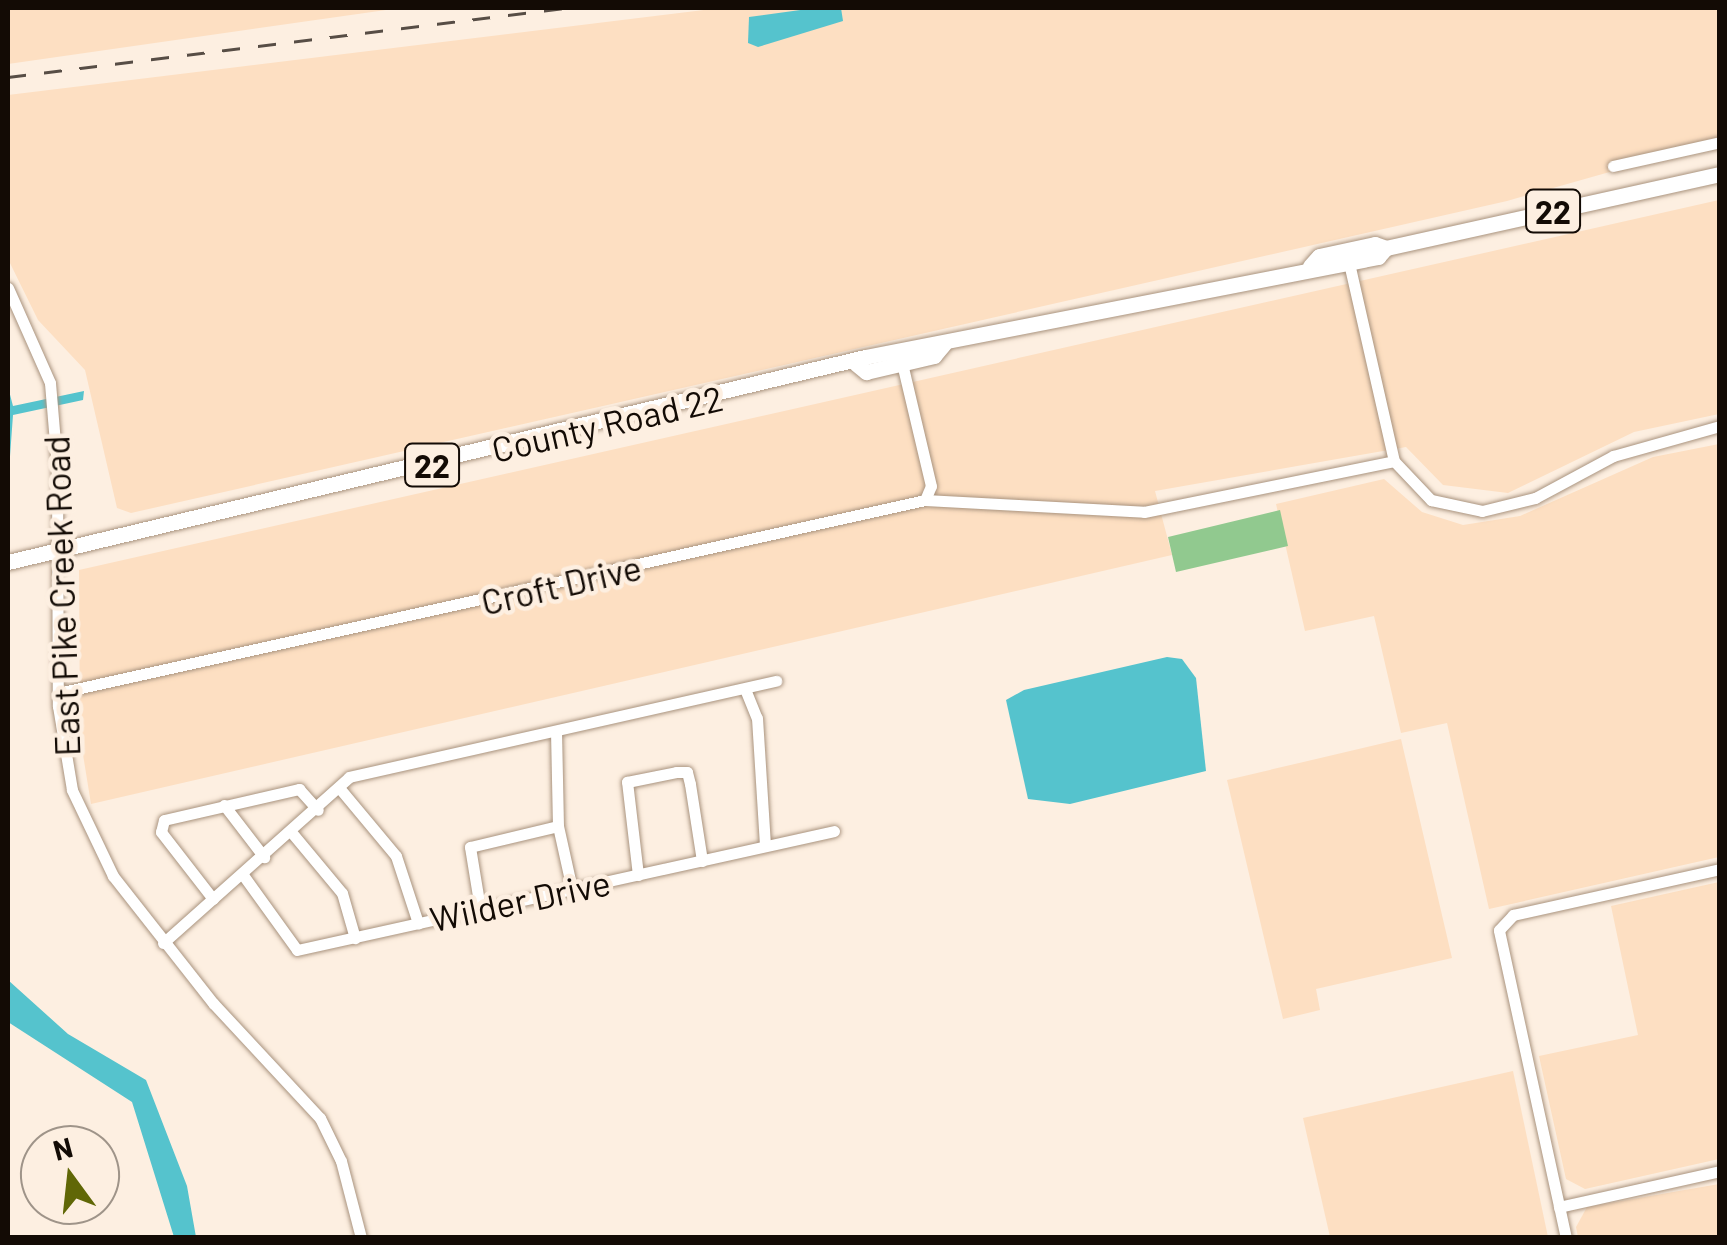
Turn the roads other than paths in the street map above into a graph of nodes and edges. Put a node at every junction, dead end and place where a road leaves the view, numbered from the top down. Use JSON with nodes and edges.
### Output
{"nodes":[{"id":1,"x":1720,"y":142,"type":"edge"},
{"id":2,"x":1613,"y":166,"type":"dead end"},
{"id":3,"x":1720,"y":174,"type":"edge"},
{"id":4,"x":1386,"y":248,"type":"junction"},
{"id":5,"x":1349,"y":263,"type":"junction"},
{"id":6,"x":1310,"y":266,"type":"junction"},
{"id":7,"x":8,"y":288,"type":"edge"},
{"id":8,"x":944,"y":344,"type":"junction"},
{"id":9,"x":902,"y":363,"type":"junction"},
{"id":10,"x":856,"y":364,"type":"junction"},
{"id":11,"x":1720,"y":426,"type":"edge"},
{"id":12,"x":1394,"y":460,"type":"junction"},
{"id":13,"x":925,"y":500,"type":"junction"},
{"id":14,"x":58,"y":554,"type":"junction"},
{"id":15,"x":8,"y":562,"type":"edge"},
{"id":16,"x":776,"y":681,"type":"dead end"},
{"id":17,"x":745,"y":688,"type":"junction"},
{"id":18,"x":58,"y":693,"type":"junction"},
{"id":19,"x":556,"y":730,"type":"junction"},
{"id":20,"x":342,"y":790,"type":"junction"},
{"id":21,"x":224,"y":805,"type":"junction"},
{"id":22,"x":318,"y":810,"type":"junction"},
{"id":23,"x":558,"y":826,"type":"junction"},
{"id":24,"x":834,"y":832,"type":"dead end"},
{"id":25,"x":292,"y":833,"type":"junction"},
{"id":26,"x":765,"y":846,"type":"junction"},
{"id":27,"x":264,"y":857,"type":"junction"},
{"id":28,"x":702,"y":861,"type":"junction"},
{"id":29,"x":1720,"y":869,"type":"edge"},
{"id":30,"x":638,"y":875,"type":"junction"},
{"id":31,"x":243,"y":876,"type":"junction"},
{"id":32,"x":572,"y":888,"type":"junction"},
{"id":33,"x":214,"y":899,"type":"junction"},
{"id":34,"x":480,"y":908,"type":"junction"},
{"id":35,"x":418,"y":922,"type":"junction"},
{"id":36,"x":355,"y":938,"type":"junction"},
{"id":37,"x":164,"y":942,"type":"junction"},
{"id":38,"x":1720,"y":1171,"type":"edge"},
{"id":39,"x":1559,"y":1207,"type":"junction"},
{"id":40,"x":362,"y":1238,"type":"edge"},
{"id":41,"x":1566,"y":1238,"type":"edge"}],
"edges":[{"from":1,"to":2,"type":"street"},
{"from":3,"to":4,"type":"main road","name":"County Road 22","number":"22"},
{"from":4,"to":5,"type":"main road","name":"County Road 22","number":"22"},
{"from":4,"to":6,"type":"main road","name":"County Road 22","number":"22"},
{"from":5,"to":6,"type":"main road","name":"County Road 22","number":"22"},
{"from":5,"to":12,"type":"street"},
{"from":6,"to":8,"type":"main road","name":"County Road 22","number":"22"},
{"from":7,"to":14,"type":"street","name":"East Pike Creek Road"},
{"from":8,"to":9,"type":"main road","name":"County Road 22","number":"22"},
{"from":8,"to":10,"type":"main road","name":"County Road 22","number":"22"},
{"from":9,"to":10,"type":"main road","name":"County Road 22","number":"22"},
{"from":9,"to":13,"type":"street"},
{"from":10,"to":14,"type":"main road","name":"County Road 22","number":"22"},
{"from":11,"to":12,"type":"street"},
{"from":12,"to":13,"type":"street","name":"Croft Drive"},
{"from":13,"to":18,"type":"street","name":"Croft Drive"},
{"from":14,"to":15,"type":"main road","name":"County Road 22","number":"22"},
{"from":14,"to":18,"type":"street","name":"East Pike Creek Road"},
{"from":16,"to":17,"type":"street"},
{"from":17,"to":19,"type":"street"},
{"from":17,"to":26,"type":"street"},
{"from":18,"to":37,"type":"street","name":"East Pike Creek Road"},
{"from":19,"to":20,"type":"street"},
{"from":19,"to":23,"type":"street"},
{"from":20,"to":22,"type":"street"},
{"from":20,"to":35,"type":"street"},
{"from":21,"to":22,"type":"street"},
{"from":21,"to":27,"type":"street"},
{"from":21,"to":33,"type":"street"},
{"from":22,"to":25,"type":"street"},
{"from":23,"to":32,"type":"street"},
{"from":23,"to":34,"type":"street"},
{"from":24,"to":26,"type":"street","name":"Wilder Drive"},
{"from":25,"to":27,"type":"street"},
{"from":25,"to":36,"type":"street"},
{"from":26,"to":28,"type":"street","name":"Wilder Drive"},
{"from":27,"to":31,"type":"street"},
{"from":28,"to":30,"type":"street","name":"Wilder Drive"},
{"from":28,"to":30,"type":"street"},
{"from":29,"to":39,"type":"street"},
{"from":30,"to":32,"type":"street","name":"Wilder Drive"},
{"from":31,"to":33,"type":"street"},
{"from":31,"to":36,"type":"street","name":"Wilder Drive"},
{"from":32,"to":34,"type":"street","name":"Wilder Drive"},
{"from":33,"to":37,"type":"street"},
{"from":34,"to":35,"type":"street","name":"Wilder Drive"},
{"from":35,"to":36,"type":"street","name":"Wilder Drive"},
{"from":37,"to":40,"type":"street","name":"East Pike Creek Road"},
{"from":38,"to":39,"type":"street"},
{"from":39,"to":41,"type":"street"}]}
